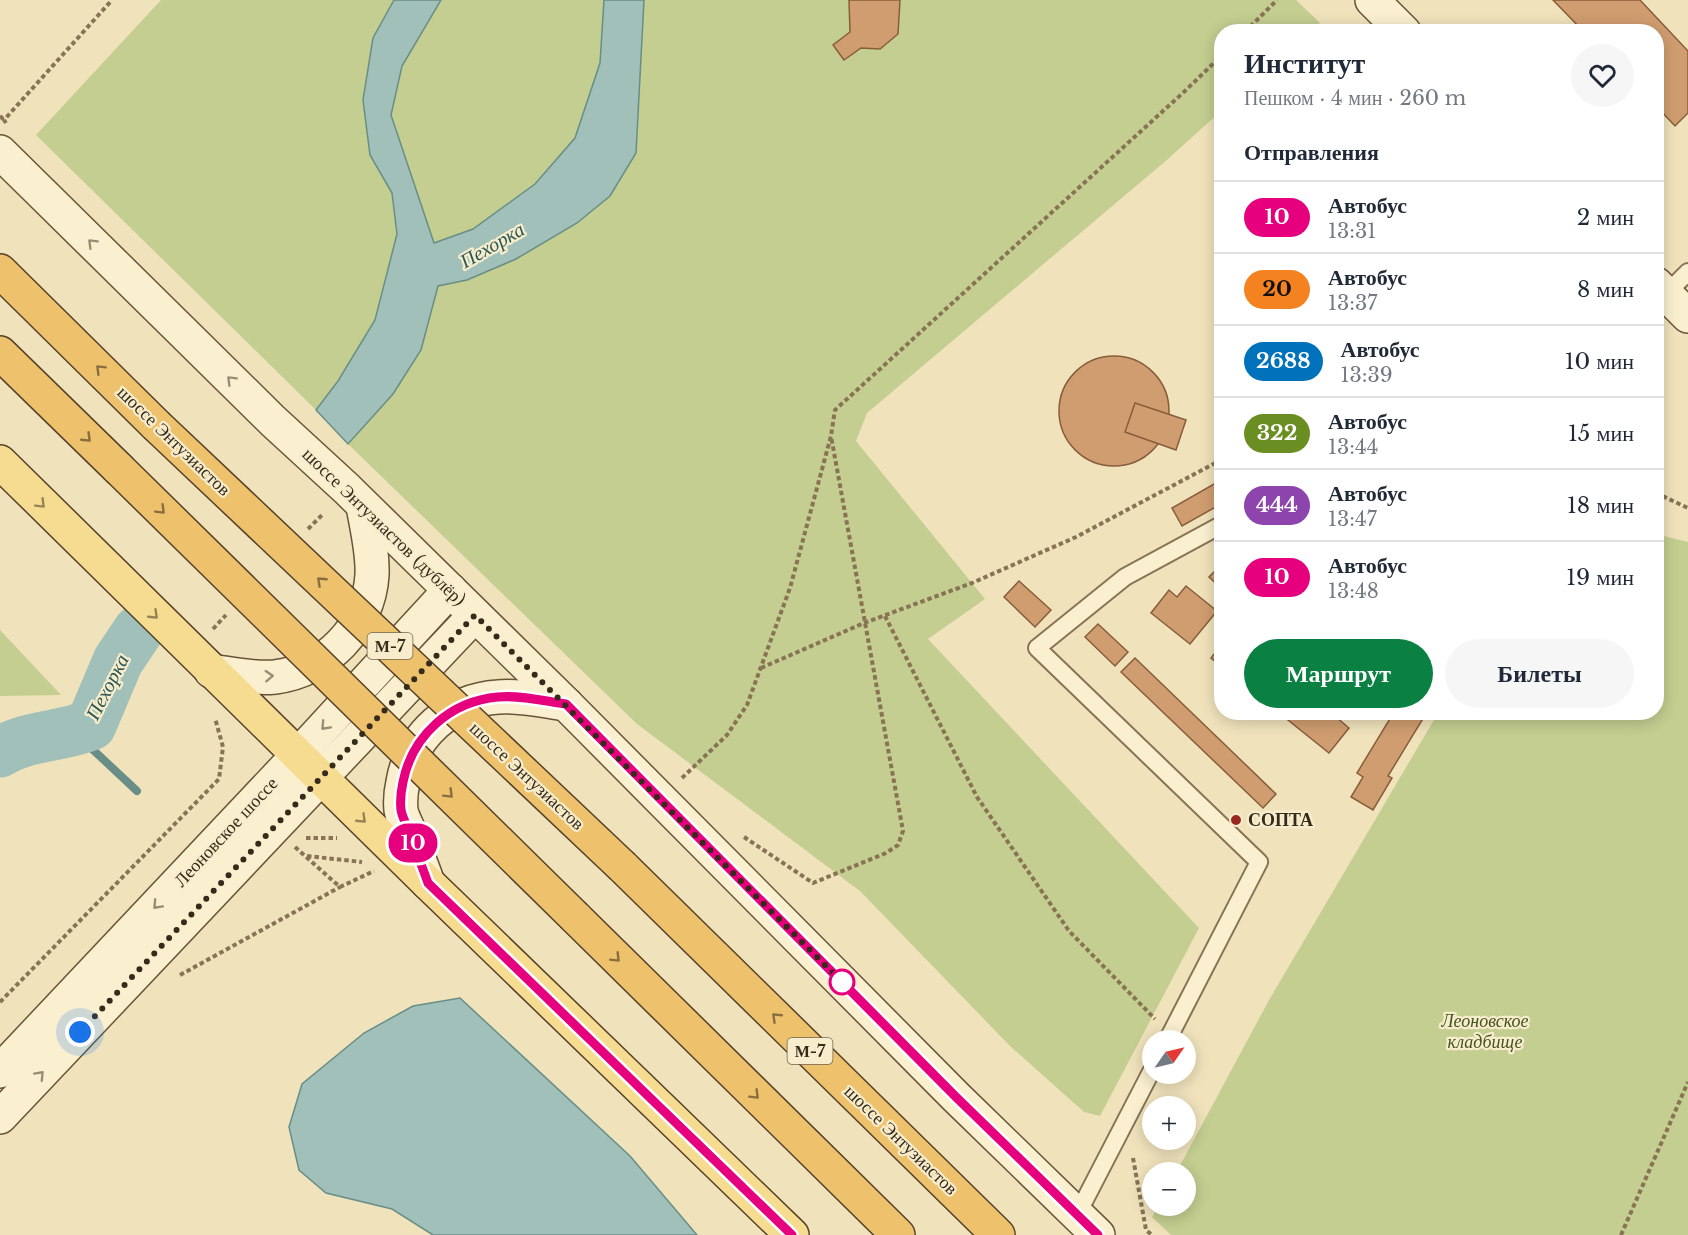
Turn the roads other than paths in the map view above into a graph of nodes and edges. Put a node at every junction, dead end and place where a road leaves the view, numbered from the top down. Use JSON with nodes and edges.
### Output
{"nodes":[{"id":1,"x":1372,"y":0,"type":"edge"},
{"id":2,"x":1396,"y":24,"type":"edge"},
{"id":3,"x":6,"y":134,"type":"edge"},
{"id":4,"x":0,"y":271,"type":"edge"},
{"id":5,"x":0,"y":353,"type":"edge"},
{"id":6,"x":0,"y":462,"type":"edge"},
{"id":7,"x":363,"y":506,"type":"junction"},
{"id":8,"x":1214,"y":529,"type":"edge"},
{"id":9,"x":450,"y":590,"type":"junction"},
{"id":10,"x":475,"y":615,"type":"junction"},
{"id":11,"x":211,"y":670,"type":"junction"},
{"id":12,"x":566,"y":704,"type":"junction"},
{"id":13,"x":298,"y":755,"type":"junction"},
{"id":14,"x":320,"y":778,"type":"junction"},
{"id":15,"x":428,"y":883,"type":"junction"},
{"id":16,"x":1173,"y":1030,"type":"edge"},
{"id":17,"x":0,"y":1071,"type":"edge"},
{"id":18,"x":1145,"y":1084,"type":"edge"},
{"id":19,"x":0,"y":1117,"type":"edge"},
{"id":20,"x":1088,"y":1225,"type":"edge"},
{"id":21,"x":792,"y":1235,"type":"edge"},
{"id":22,"x":898,"y":1235,"type":"edge"},
{"id":23,"x":998,"y":1235,"type":"edge"}],
"edges":[{"from":1,"to":2,"type":"main road"},
{"from":7,"to":3,"type":"main road","name":"шоссе Энтузиастов (дублёр)","one_way":true},
{"from":23,"to":4,"type":"highway","name":"шоссе Энтузиастов","number":"М-7","one_way":true,"bridge":true},
{"from":5,"to":22,"type":"highway","one_way":true,"bridge":true},
{"from":6,"to":11,"type":"main road","one_way":true},
{"from":7,"to":9,"type":"main road","name":"шоссе Энтузиастов (дублёр)"},
{"from":11,"to":7,"type":"main road","one_way":true},
{"from":8,"to":16,"type":"lane"},
{"from":9,"to":10,"type":"main road","name":"шоссе Энтузиастов (дублёр)"},
{"from":9,"to":13,"type":"main road","name":"Леоновское шоссе","one_way":true},
{"from":10,"to":12,"type":"main road","name":"шоссе Энтузиастов (дублёр)"},
{"from":10,"to":14,"type":"main road","name":"Леоновское шоссе"},
{"from":11,"to":13,"type":"main road"},
{"from":12,"to":15,"type":"main road"},
{"from":12,"to":20,"type":"main road","name":"шоссе Энтузиастов (дублёр)"},
{"from":13,"to":14,"type":"main road"},
{"from":13,"to":17,"type":"main road","name":"Леоновское шоссе","one_way":true},
{"from":14,"to":15,"type":"main road","one_way":true},
{"from":19,"to":14,"type":"main road","name":"Леоновское шоссе","one_way":true},
{"from":15,"to":21,"type":"main road"},
{"from":18,"to":20,"type":"lane"}]}
